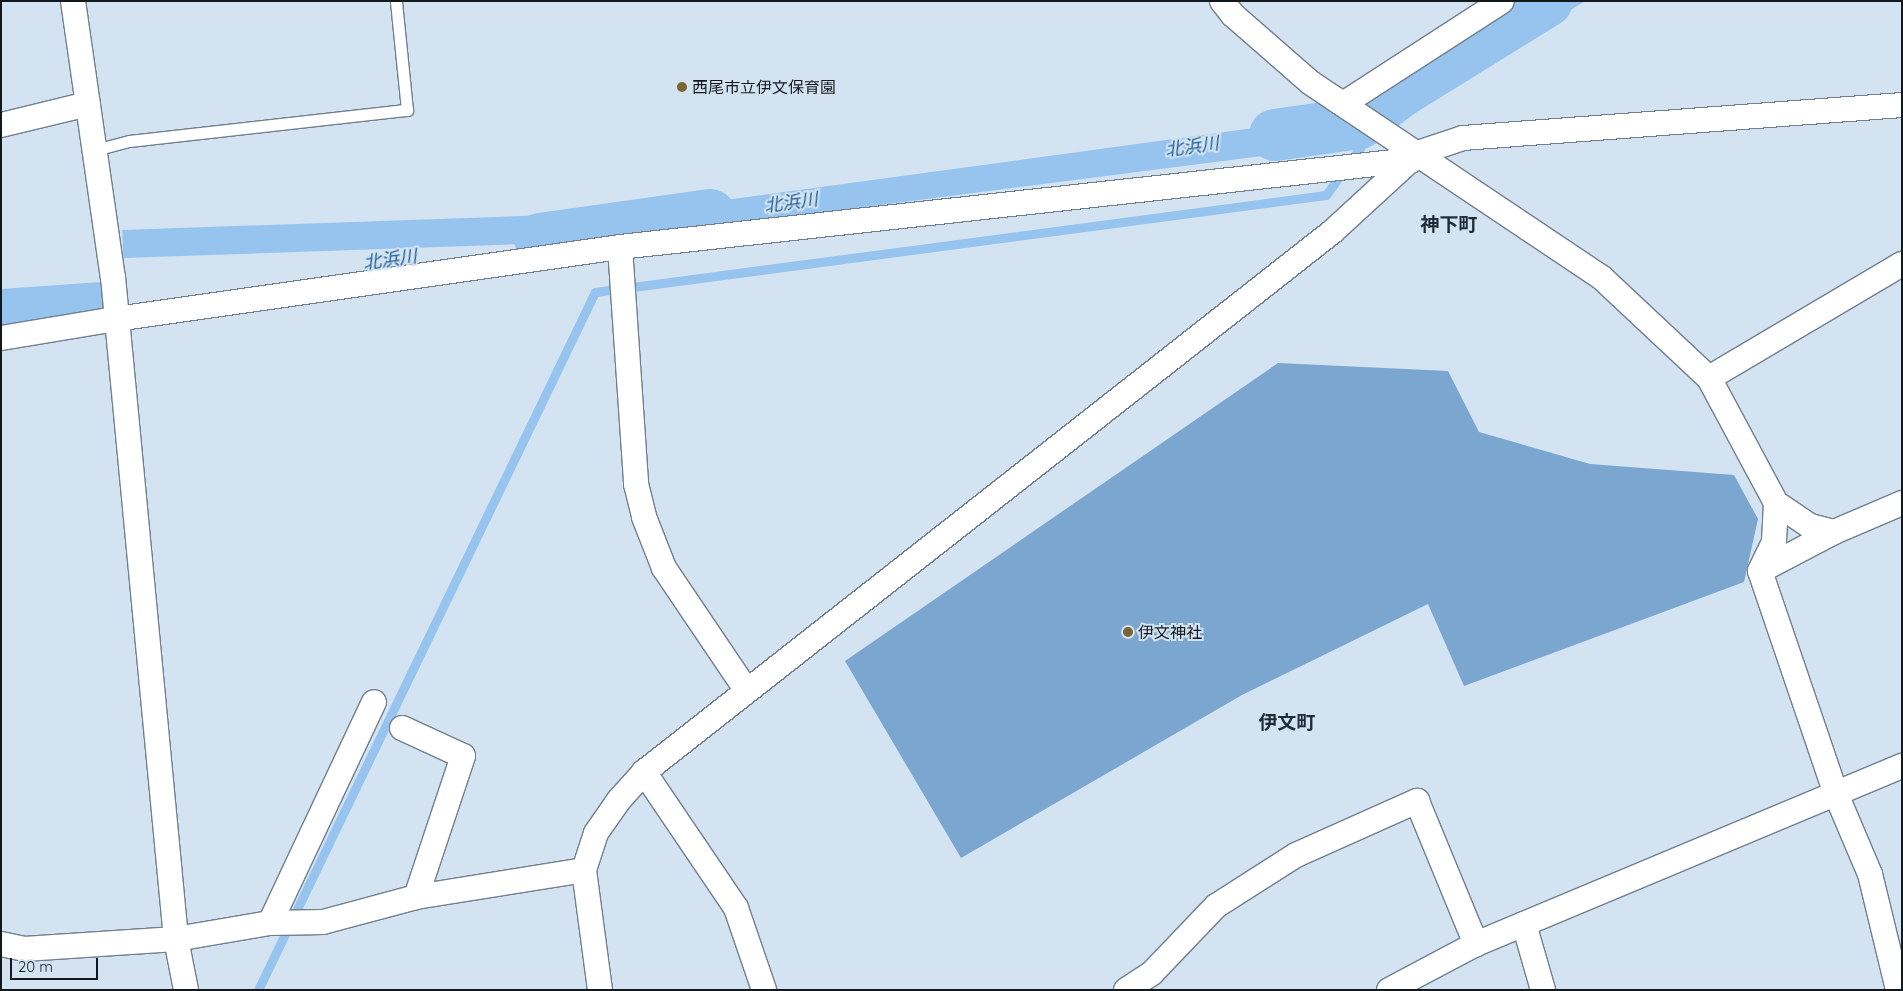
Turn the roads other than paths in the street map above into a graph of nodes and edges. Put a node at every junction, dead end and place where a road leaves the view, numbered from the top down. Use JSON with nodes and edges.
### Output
{"nodes":[{"id":1,"x":73,"y":1,"type":"edge"},
{"id":2,"x":396,"y":1,"type":"edge"},
{"id":3,"x":1222,"y":1,"type":"edge"},
{"id":4,"x":1502,"y":1,"type":"edge"},
{"id":5,"x":1339,"y":102,"type":"junction"},
{"id":6,"x":88,"y":104,"type":"junction"},
{"id":7,"x":1902,"y":105,"type":"edge"},
{"id":8,"x":1,"y":125,"type":"edge"},
{"id":9,"x":95,"y":150,"type":"junction"},
{"id":10,"x":1410,"y":152,"type":"junction"},
{"id":11,"x":620,"y":247,"type":"junction"},
{"id":12,"x":1902,"y":264,"type":"edge"},
{"id":13,"x":116,"y":318,"type":"junction"},
{"id":14,"x":1,"y":338,"type":"edge"},
{"id":15,"x":1708,"y":378,"type":"junction"},
{"id":16,"x":1776,"y":503,"type":"junction"},
{"id":17,"x":1902,"y":503,"type":"edge"},
{"id":18,"x":1834,"y":532,"type":"junction"},
{"id":19,"x":1760,"y":571,"type":"junction"},
{"id":20,"x":747,"y":691,"type":"junction"},
{"id":21,"x":374,"y":702,"type":"dead end"},
{"id":22,"x":402,"y":728,"type":"dead end"},
{"id":23,"x":1902,"y":766,"type":"edge"},
{"id":24,"x":644,"y":772,"type":"junction"},
{"id":25,"x":1836,"y":794,"type":"junction"},
{"id":26,"x":584,"y":870,"type":"junction"},
{"id":27,"x":416,"y":897,"type":"junction"},
{"id":28,"x":270,"y":923,"type":"junction"},
{"id":29,"x":1524,"y":924,"type":"junction"},
{"id":30,"x":176,"y":939,"type":"junction"},
{"id":31,"x":1,"y":944,"type":"edge"},
{"id":32,"x":1476,"y":944,"type":"junction"},
{"id":33,"x":186,"y":990,"type":"edge"},
{"id":34,"x":600,"y":990,"type":"edge"},
{"id":35,"x":764,"y":990,"type":"edge"},
{"id":36,"x":1126,"y":990,"type":"edge"},
{"id":37,"x":1389,"y":990,"type":"edge"},
{"id":38,"x":1543,"y":990,"type":"edge"},
{"id":39,"x":1898,"y":990,"type":"edge"}],
"edges":[{"from":1,"to":6,"type":"street"},
{"from":2,"to":9,"type":"lane"},
{"from":3,"to":5,"type":"street"},
{"from":4,"to":5,"type":"street"},
{"from":5,"to":10,"type":"street"},
{"from":6,"to":8,"type":"street"},
{"from":6,"to":9,"type":"street"},
{"from":7,"to":10,"type":"street"},
{"from":9,"to":13,"type":"street"},
{"from":10,"to":11,"type":"street"},
{"from":10,"to":15,"type":"street"},
{"from":10,"to":20,"type":"street"},
{"from":11,"to":13,"type":"street"},
{"from":11,"to":20,"type":"street"},
{"from":12,"to":15,"type":"street"},
{"from":13,"to":14,"type":"street"},
{"from":13,"to":30,"type":"street"},
{"from":15,"to":16,"type":"street"},
{"from":16,"to":18,"type":"street"},
{"from":16,"to":19,"type":"street"},
{"from":17,"to":18,"type":"street"},
{"from":18,"to":19,"type":"street"},
{"from":19,"to":25,"type":"street"},
{"from":20,"to":24,"type":"street"},
{"from":21,"to":28,"type":"street"},
{"from":22,"to":27,"type":"street"},
{"from":23,"to":25,"type":"street"},
{"from":24,"to":26,"type":"street"},
{"from":24,"to":35,"type":"street"},
{"from":25,"to":29,"type":"street"},
{"from":25,"to":39,"type":"street"},
{"from":26,"to":27,"type":"street"},
{"from":26,"to":34,"type":"street"},
{"from":27,"to":28,"type":"street"},
{"from":28,"to":30,"type":"street"},
{"from":29,"to":32,"type":"street"},
{"from":29,"to":38,"type":"street"},
{"from":30,"to":31,"type":"street"},
{"from":30,"to":33,"type":"street"},
{"from":32,"to":36,"type":"street"},
{"from":32,"to":37,"type":"street"}]}
